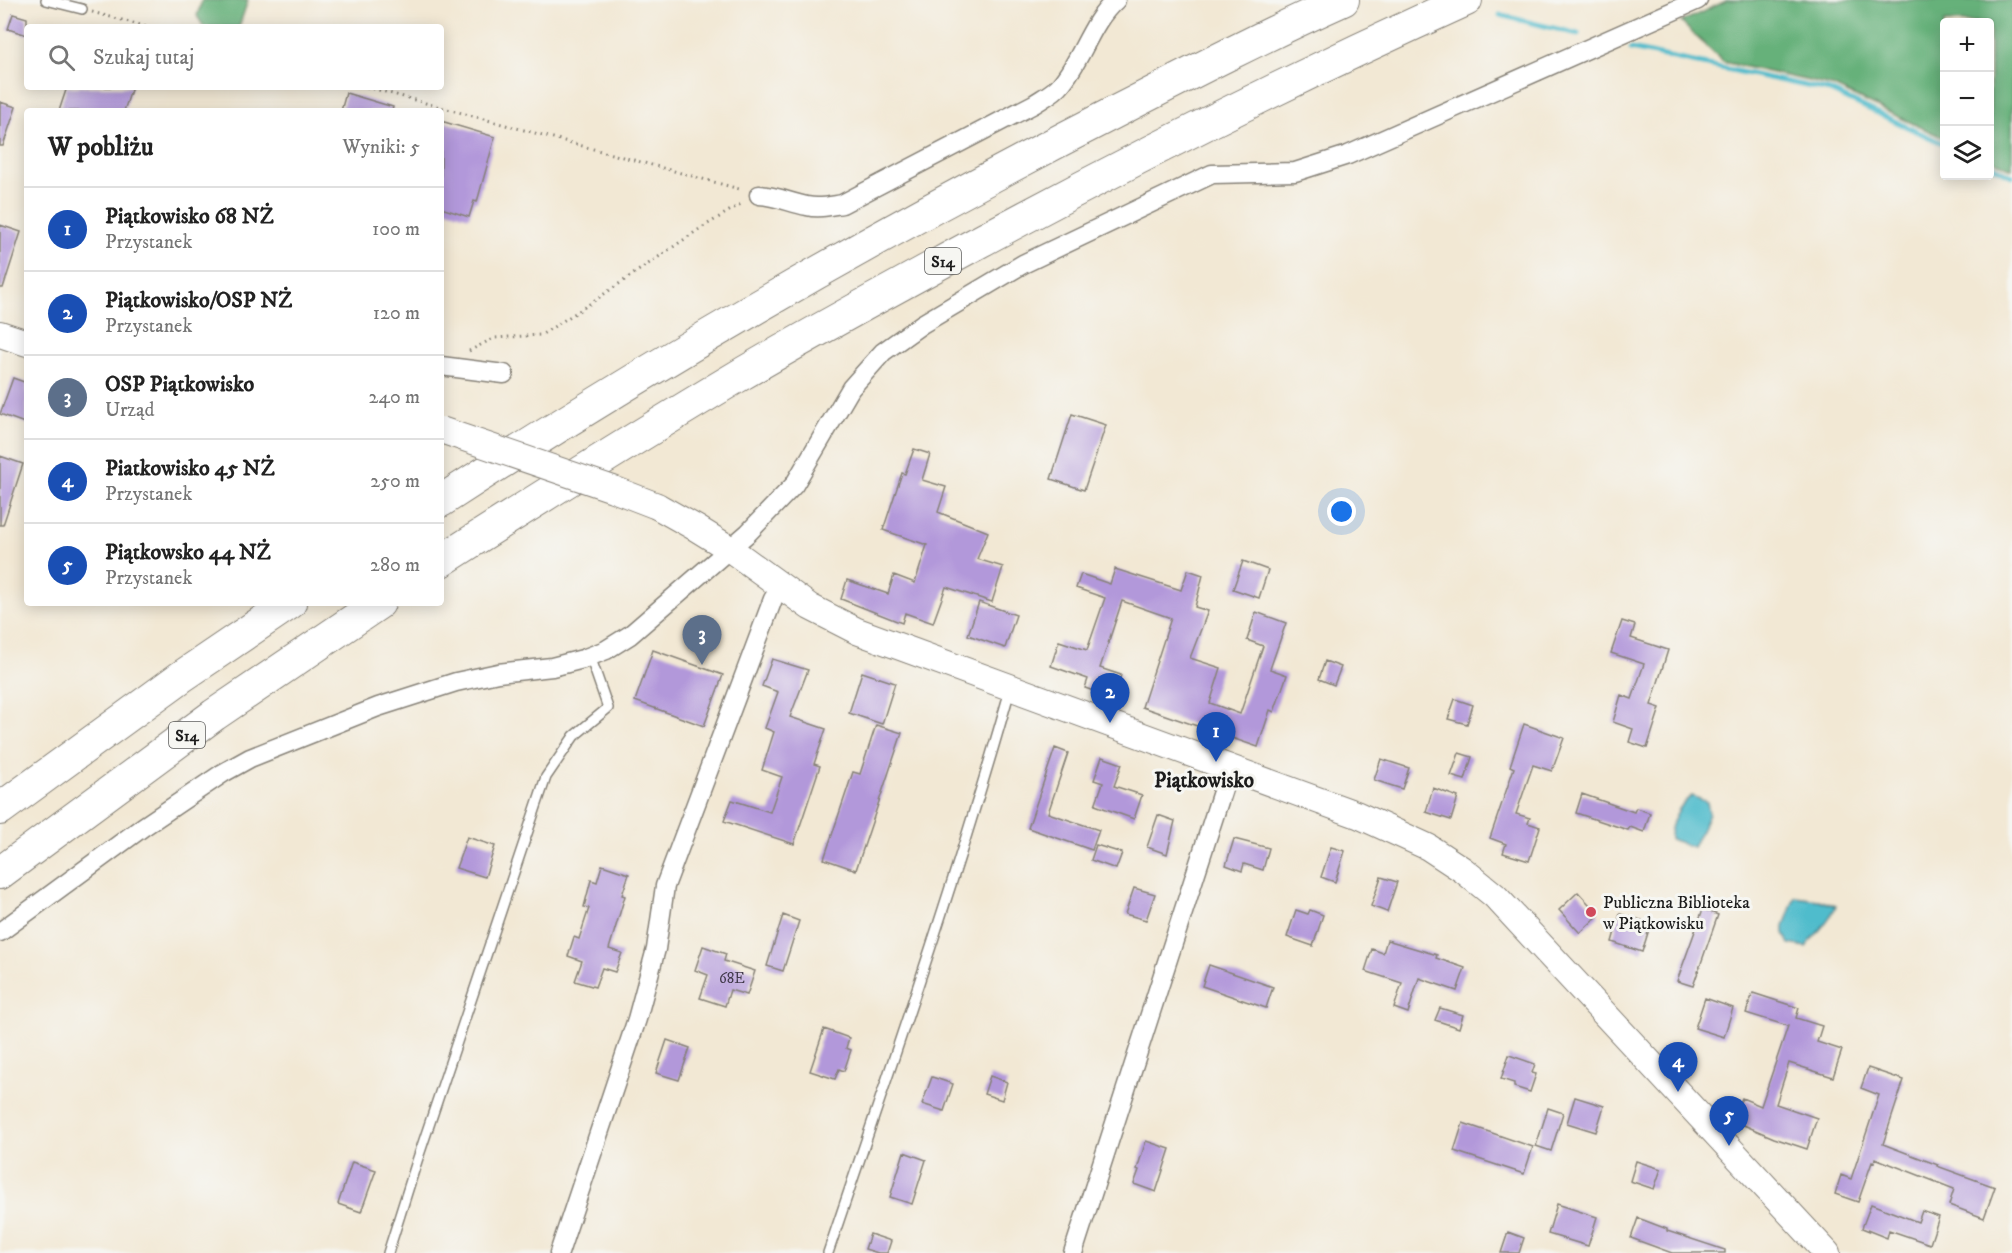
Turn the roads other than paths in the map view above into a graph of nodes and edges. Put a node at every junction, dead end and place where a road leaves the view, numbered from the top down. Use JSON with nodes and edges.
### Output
{"nodes":[{"id":1,"x":46,"y":0,"type":"edge"},
{"id":2,"x":1116,"y":0,"type":"edge"},
{"id":3,"x":1343,"y":0,"type":"edge"},
{"id":4,"x":1466,"y":0,"type":"edge"},
{"id":5,"x":1698,"y":0,"type":"edge"},
{"id":6,"x":82,"y":9,"type":"road end"},
{"id":7,"x":759,"y":195,"type":"road end"},
{"id":8,"x":0,"y":334,"type":"edge"},
{"id":9,"x":24,"y":342,"type":"edge"},
{"id":10,"x":444,"y":366,"type":"edge"},
{"id":11,"x":504,"y":374,"type":"dead end"},
{"id":12,"x":444,"y":431,"type":"edge"},
{"id":13,"x":444,"y":499,"type":"edge"},
{"id":14,"x":729,"y":549,"type":"junction"},
{"id":15,"x":444,"y":559,"type":"edge"},
{"id":16,"x":773,"y":599,"type":"dead end"},
{"id":17,"x":286,"y":606,"type":"edge"},
{"id":18,"x":375,"y":606,"type":"edge"},
{"id":19,"x":590,"y":656,"type":"junction"},
{"id":20,"x":1011,"y":688,"type":"junction"},
{"id":21,"x":1230,"y":767,"type":"junction"},
{"id":22,"x":0,"y":809,"type":"edge"},
{"id":23,"x":0,"y":873,"type":"edge"},
{"id":24,"x":0,"y":932,"type":"edge"},
{"id":25,"x":388,"y":1253,"type":"edge"},
{"id":26,"x":559,"y":1253,"type":"edge"},
{"id":27,"x":828,"y":1253,"type":"edge"},
{"id":28,"x":1073,"y":1253,"type":"edge"},
{"id":29,"x":1827,"y":1253,"type":"edge"}],
"edges":[{"from":1,"to":6,"type":"lane"},
{"from":2,"to":7,"type":"street"},
{"from":3,"to":13,"type":"highway"},
{"from":4,"to":15,"type":"highway","number":"S14"},
{"from":5,"to":14,"type":"street"},
{"from":8,"to":9,"type":"street"},
{"from":10,"to":11,"type":"street"},
{"from":12,"to":14,"type":"street","bridge":true},
{"from":14,"to":19,"type":"street"},
{"from":14,"to":20,"type":"street"},
{"from":16,"to":26,"type":"street"},
{"from":17,"to":22,"type":"highway"},
{"from":18,"to":23,"type":"highway","number":"S14"},
{"from":19,"to":24,"type":"street"},
{"from":19,"to":25,"type":"lane"},
{"from":20,"to":21,"type":"street"},
{"from":20,"to":27,"type":"lane"},
{"from":21,"to":28,"type":"street"},
{"from":21,"to":29,"type":"street"}]}
